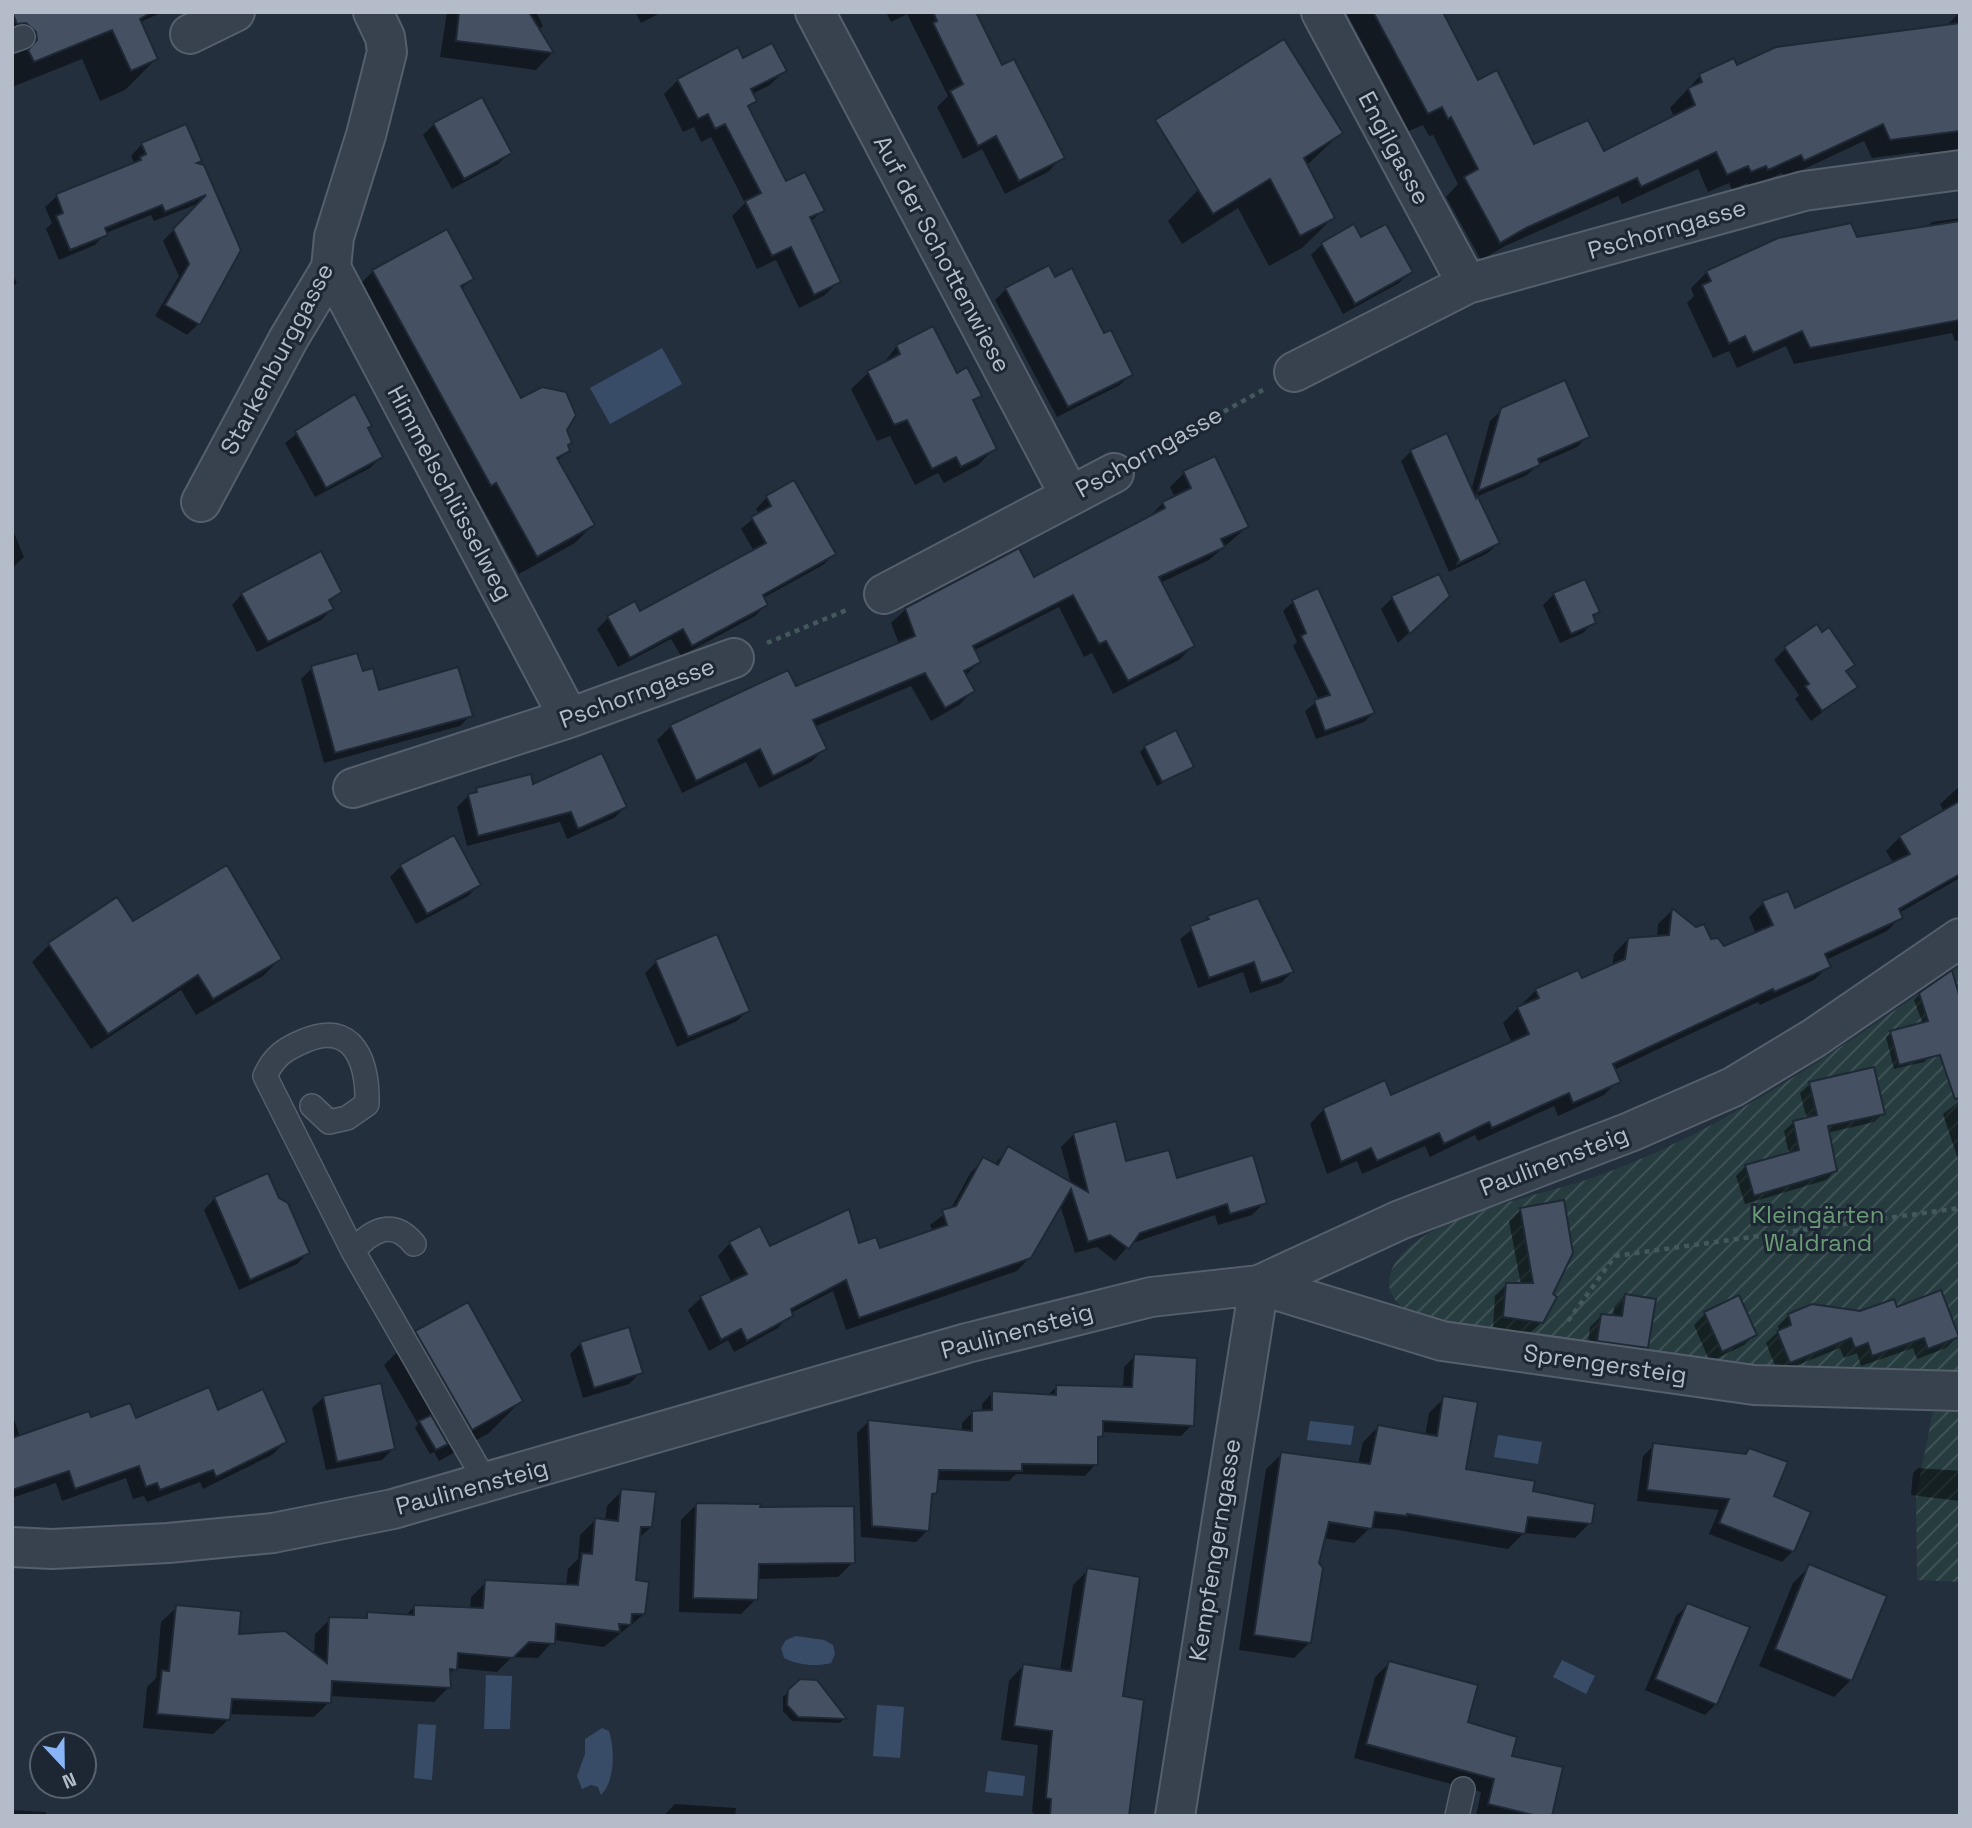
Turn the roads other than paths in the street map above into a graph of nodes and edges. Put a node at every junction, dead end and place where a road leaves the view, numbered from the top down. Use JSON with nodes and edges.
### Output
{"nodes":[{"id":1,"x":235,"y":12,"type":"edge"},
{"id":2,"x":373,"y":12,"type":"edge"},
{"id":3,"x":815,"y":12,"type":"edge"},
{"id":4,"x":1321,"y":12,"type":"edge"},
{"id":5,"x":190,"y":34,"type":"dead end"},
{"id":6,"x":1960,"y":170,"type":"edge"},
{"id":7,"x":331,"y":268,"type":"junction"},
{"id":8,"x":1467,"y":284,"type":"junction"},
{"id":9,"x":1294,"y":372,"type":"road end"},
{"id":10,"x":1114,"y":473,"type":"road end"},
{"id":11,"x":1070,"y":496,"type":"junction"},
{"id":12,"x":201,"y":502,"type":"dead end"},
{"id":13,"x":884,"y":594,"type":"road end"},
{"id":14,"x":734,"y":657,"type":"road end"},
{"id":15,"x":569,"y":718,"type":"junction"},
{"id":16,"x":353,"y":788,"type":"dead end"},
{"id":17,"x":1960,"y":938,"type":"edge"},
{"id":18,"x":312,"y":1106,"type":"dead end"},
{"id":19,"x":414,"y":1244,"type":"dead end"},
{"id":20,"x":353,"y":1251,"type":"junction"},
{"id":21,"x":1259,"y":1285,"type":"junction"},
{"id":22,"x":1960,"y":1391,"type":"edge"},
{"id":23,"x":487,"y":1484,"type":"junction"},
{"id":24,"x":12,"y":1547,"type":"edge"},
{"id":25,"x":1463,"y":1789,"type":"dead end"},
{"id":26,"x":1175,"y":1816,"type":"edge"},
{"id":27,"x":1457,"y":1816,"type":"edge"}],
"edges":[{"from":1,"to":5,"type":"street"},
{"from":2,"to":7,"type":"street","name":"Starkenburggasse"},
{"from":3,"to":11,"type":"street","name":"Auf der Schottenwiese"},
{"from":4,"to":8,"type":"street","name":"Engilgasse"},
{"from":6,"to":8,"type":"street","name":"Pschorngasse"},
{"from":7,"to":12,"type":"street","name":"Starkenburggasse"},
{"from":7,"to":15,"type":"street","name":"Himmelschlüsselweg"},
{"from":8,"to":9,"type":"street","name":"Pschorngasse"},
{"from":10,"to":11,"type":"street","name":"Pschorngasse"},
{"from":11,"to":13,"type":"street","name":"Pschorngasse"},
{"from":14,"to":15,"type":"street","name":"Pschorngasse"},
{"from":15,"to":16,"type":"street","name":"Pschorngasse"},
{"from":17,"to":21,"type":"street","name":"Paulinensteig"},
{"from":18,"to":20,"type":"lane"},
{"from":19,"to":20,"type":"lane"},
{"from":20,"to":23,"type":"lane"},
{"from":21,"to":22,"type":"street","name":"Sprengersteig"},
{"from":21,"to":23,"type":"street","name":"Paulinensteig"},
{"from":21,"to":26,"type":"street","name":"Kempfengerngasse"},
{"from":23,"to":24,"type":"street","name":"Paulinensteig"},
{"from":25,"to":27,"type":"lane"}]}
